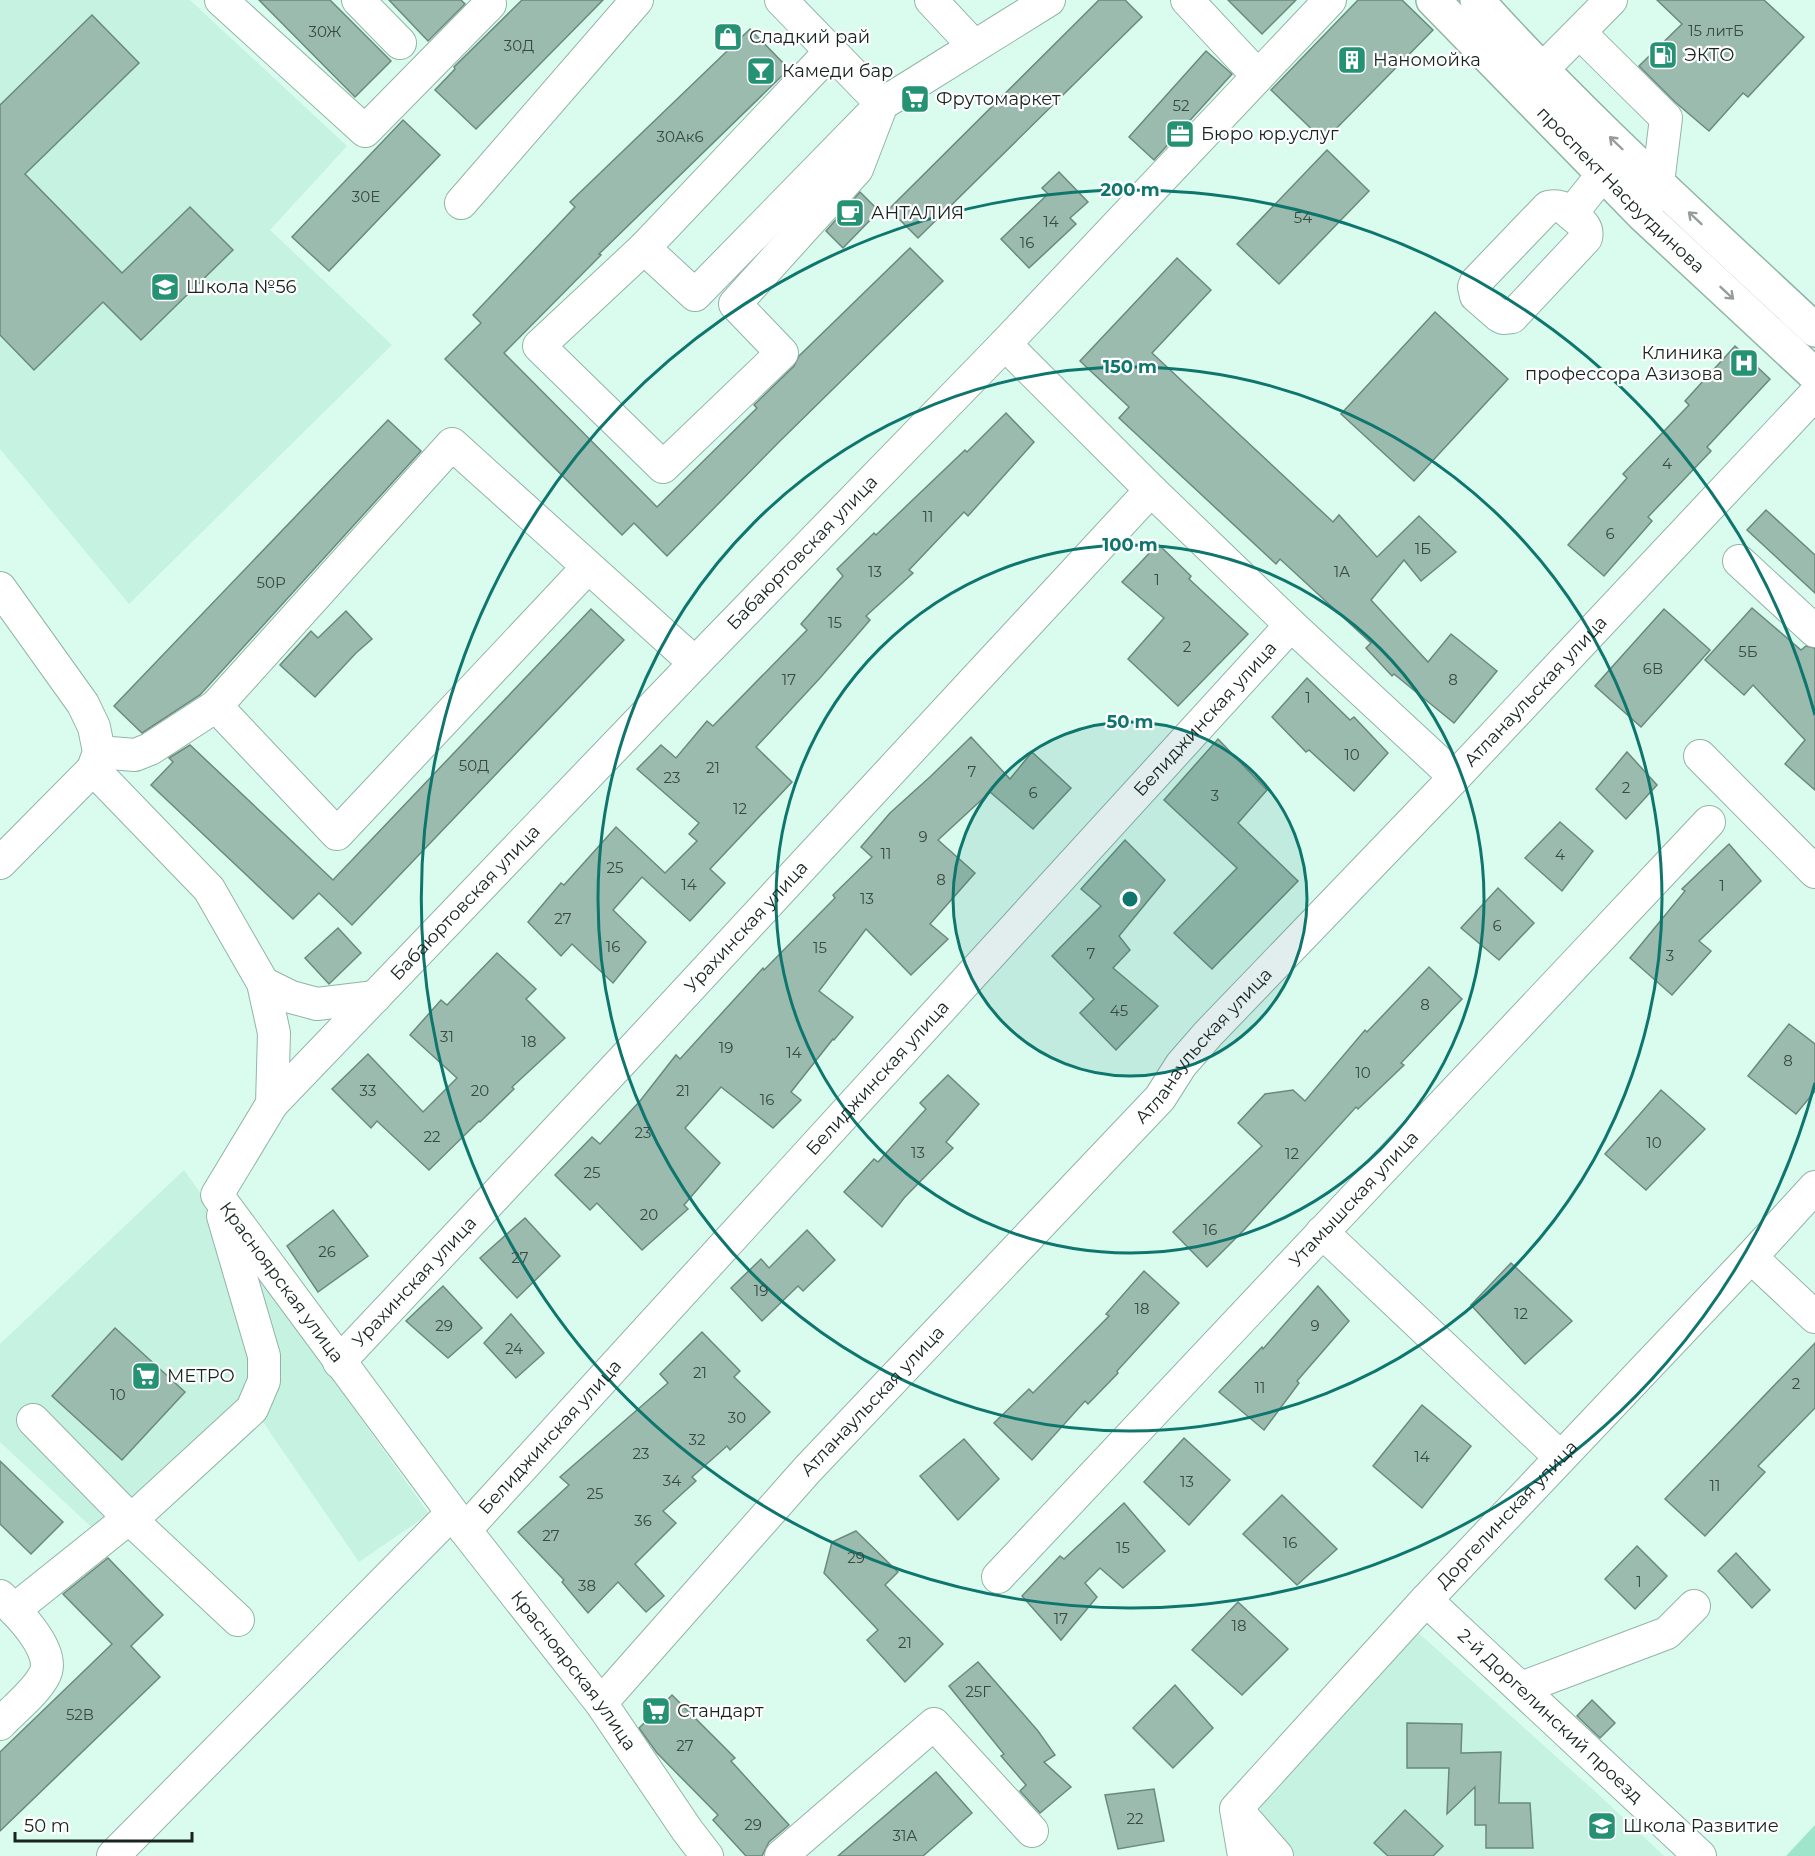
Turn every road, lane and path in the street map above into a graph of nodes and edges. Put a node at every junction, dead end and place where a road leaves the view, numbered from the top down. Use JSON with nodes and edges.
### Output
{"nodes":[{"id":1,"x":220,"y":0,"type":"edge"},
{"id":2,"x":358,"y":0,"type":"edge"},
{"id":3,"x":637,"y":0,"type":"edge"},
{"id":4,"x":781,"y":0,"type":"edge"},
{"id":5,"x":931,"y":0,"type":"edge"},
{"id":6,"x":1049,"y":0,"type":"edge"},
{"id":7,"x":1187,"y":0,"type":"edge"},
{"id":8,"x":1330,"y":0,"type":"edge"},
{"id":9,"x":1433,"y":0,"type":"edge"},
{"id":10,"x":1477,"y":0,"type":"edge"},
{"id":11,"x":1611,"y":0,"type":"edge"},
{"id":12,"x":490,"y":1,"type":"edge"},
{"id":13,"x":1580,"y":33,"type":"junction"},
{"id":14,"x":400,"y":43,"type":"dead end"},
{"id":15,"x":974,"y":46,"type":"junction"},
{"id":16,"x":831,"y":51,"type":"junction"},
{"id":17,"x":1258,"y":76,"type":"junction"},
{"id":18,"x":1532,"y":81,"type":"junction"},
{"id":19,"x":882,"y":104,"type":"junction"},
{"id":20,"x":1603,"y":174,"type":"junction"},
{"id":21,"x":1658,"y":183,"type":"junction"},
{"id":22,"x":461,"y":203,"type":"dead end"},
{"id":23,"x":1571,"y":214,"type":"dead end"},
{"id":24,"x":1643,"y":215,"type":"junction"},
{"id":25,"x":644,"y":248,"type":"junction"},
{"id":26,"x":1815,"y":330,"type":"edge"},
{"id":27,"x":1005,"y":344,"type":"junction"},
{"id":28,"x":1815,"y":375,"type":"edge"},
{"id":29,"x":1815,"y":394,"type":"edge"},
{"id":30,"x":1151,"y":490,"type":"junction"},
{"id":31,"x":1739,"y":561,"type":"dead end"},
{"id":32,"x":588,"y":567,"type":"junction"},
{"id":33,"x":0,"y":588,"type":"edge"},
{"id":34,"x":1292,"y":625,"type":"junction"},
{"id":35,"x":1815,"y":631,"type":"edge"},
{"id":36,"x":695,"y":663,"type":"junction"},
{"id":37,"x":216,"y":706,"type":"junction"},
{"id":38,"x":1700,"y":756,"type":"dead end"},
{"id":39,"x":96,"y":760,"type":"junction"},
{"id":40,"x":1455,"y":777,"type":"junction"},
{"id":41,"x":1709,"y":822,"type":"dead end"},
{"id":42,"x":0,"y":863,"type":"edge"},
{"id":43,"x":1815,"y":872,"type":"edge"},
{"id":44,"x":263,"y":983,"type":"junction"},
{"id":45,"x":375,"y":997,"type":"junction"},
{"id":46,"x":272,"y":1104,"type":"junction"},
{"id":47,"x":1815,"y":1187,"type":"edge"},
{"id":48,"x":217,"y":1195,"type":"junction"},
{"id":49,"x":1322,"y":1232,"type":"junction"},
{"id":50,"x":1751,"y":1257,"type":"junction"},
{"id":51,"x":1815,"y":1317,"type":"edge"},
{"id":52,"x":339,"y":1362,"type":"junction"},
{"id":53,"x":33,"y":1419,"type":"dead end"},
{"id":54,"x":1560,"y":1457,"type":"junction"},
{"id":55,"x":129,"y":1518,"type":"junction"},
{"id":56,"x":458,"y":1522,"type":"junction"},
{"id":57,"x":998,"y":1577,"type":"dead end"},
{"id":58,"x":1426,"y":1600,"type":"junction"},
{"id":59,"x":7,"y":1603,"type":"edge"},
{"id":60,"x":1694,"y":1606,"type":"dead end"},
{"id":61,"x":238,"y":1620,"type":"dead end"},
{"id":62,"x":1521,"y":1689,"type":"junction"},
{"id":63,"x":601,"y":1703,"type":"junction"},
{"id":64,"x":0,"y":1724,"type":"edge"},
{"id":65,"x":1236,"y":1809,"type":"junction"},
{"id":66,"x":1032,"y":1831,"type":"dead end"},
{"id":67,"x":113,"y":1856,"type":"edge"},
{"id":68,"x":707,"y":1856,"type":"edge"},
{"id":69,"x":781,"y":1856,"type":"edge"},
{"id":70,"x":1244,"y":1856,"type":"edge"},
{"id":71,"x":1277,"y":1856,"type":"edge"},
{"id":72,"x":1700,"y":1856,"type":"edge"}],
"edges":[{"from":1,"to":12,"type":"street"},
{"from":2,"to":14,"type":"street"},
{"from":3,"to":22,"type":"street"},
{"from":4,"to":16,"type":"street"},
{"from":5,"to":15,"type":"street"},
{"from":6,"to":15,"type":"street"},
{"from":7,"to":17,"type":"street"},
{"from":8,"to":17,"type":"street","name":"Бабаюртовская улица"},
{"from":9,"to":18,"type":"main road","name":"проспект Насрутдинова"},
{"from":10,"to":18,"type":"main road","name":"проспект Насрутдинова"},
{"from":11,"to":13,"type":"street"},
{"from":13,"to":18,"type":"street"},
{"from":13,"to":21,"type":"street"},
{"from":15,"to":19,"type":"street"},
{"from":16,"to":19,"type":"street"},
{"from":16,"to":25,"type":"street"},
{"from":17,"to":27,"type":"street","name":"Бабаюртовская улица"},
{"from":18,"to":20,"type":"main road","name":"проспект Насрутдинова"},
{"from":21,"to":18,"type":"main road","name":"проспект Насрутдинова","one_way":true},
{"from":19,"to":25,"type":"street"},
{"from":19,"to":25,"type":"street"},
{"from":20,"to":23,"type":"street"},
{"from":20,"to":24,"type":"main road","name":"проспект Насрутдинова"},
{"from":21,"to":24,"type":"street"},
{"from":26,"to":21,"type":"main road","name":"проспект Насрутдинова","one_way":true},
{"from":24,"to":28,"type":"main road","name":"проспект Насрутдинова","one_way":true},
{"from":27,"to":30,"type":"street"},
{"from":27,"to":36,"type":"street","name":"Бабаюртовская улица"},
{"from":29,"to":40,"type":"street","name":"Атланаульская улица"},
{"from":30,"to":34,"type":"street"},
{"from":30,"to":52,"type":"street","name":"Урахинская улица"},
{"from":31,"to":35,"type":"street"},
{"from":32,"to":36,"type":"street"},
{"from":32,"to":37,"type":"street"},
{"from":32,"to":37,"type":"street"},
{"from":33,"to":39,"type":"street"},
{"from":34,"to":40,"type":"street"},
{"from":34,"to":56,"type":"street","name":"Белиджинская улица"},
{"from":36,"to":45,"type":"street","name":"Бабаюртовская улица"},
{"from":37,"to":39,"type":"street"},
{"from":38,"to":43,"type":"street"},
{"from":39,"to":42,"type":"street"},
{"from":39,"to":44,"type":"street","name":"Красноярская улица"},
{"from":40,"to":63,"type":"street","name":"Атланаульская улица"},
{"from":41,"to":49,"type":"street","name":"Утамышская улица"},
{"from":44,"to":45,"type":"street"},
{"from":44,"to":46,"type":"street","name":"Красноярская улица"},
{"from":45,"to":46,"type":"street","name":"Бабаюртовская улица"},
{"from":46,"to":48,"type":"street","name":"Красноярская улица"},
{"from":47,"to":50,"type":"street","name":"Доргелинская улица"},
{"from":48,"to":52,"type":"street","name":"Красноярская улица"},
{"from":48,"to":55,"type":"street"},
{"from":49,"to":54,"type":"street"},
{"from":49,"to":57,"type":"street","name":"Утамышская улица"},
{"from":50,"to":51,"type":"street"},
{"from":50,"to":54,"type":"street","name":"Доргелинская улица"},
{"from":52,"to":56,"type":"street","name":"Красноярская улица"},
{"from":53,"to":55,"type":"street"},
{"from":54,"to":58,"type":"street","name":"Доргелинская улица"},
{"from":55,"to":59,"type":"street"},
{"from":55,"to":61,"type":"street"},
{"from":56,"to":63,"type":"street","name":"Красноярская улица"},
{"from":56,"to":67,"type":"street","name":"Белиджинская улица"},
{"from":58,"to":62,"type":"street","name":"2-й Доргелинский проезд"},
{"from":58,"to":65,"type":"street","name":"Доргелинская улица"},
{"from":59,"to":64,"type":"street"},
{"from":60,"to":62,"type":"street"},
{"from":62,"to":72,"type":"street","name":"2-й Доргелинский проезд"},
{"from":63,"to":68,"type":"street","name":"Красноярская улица"},
{"from":65,"to":70,"type":"street"},
{"from":65,"to":71,"type":"street"},
{"from":66,"to":69,"type":"street"}]}
